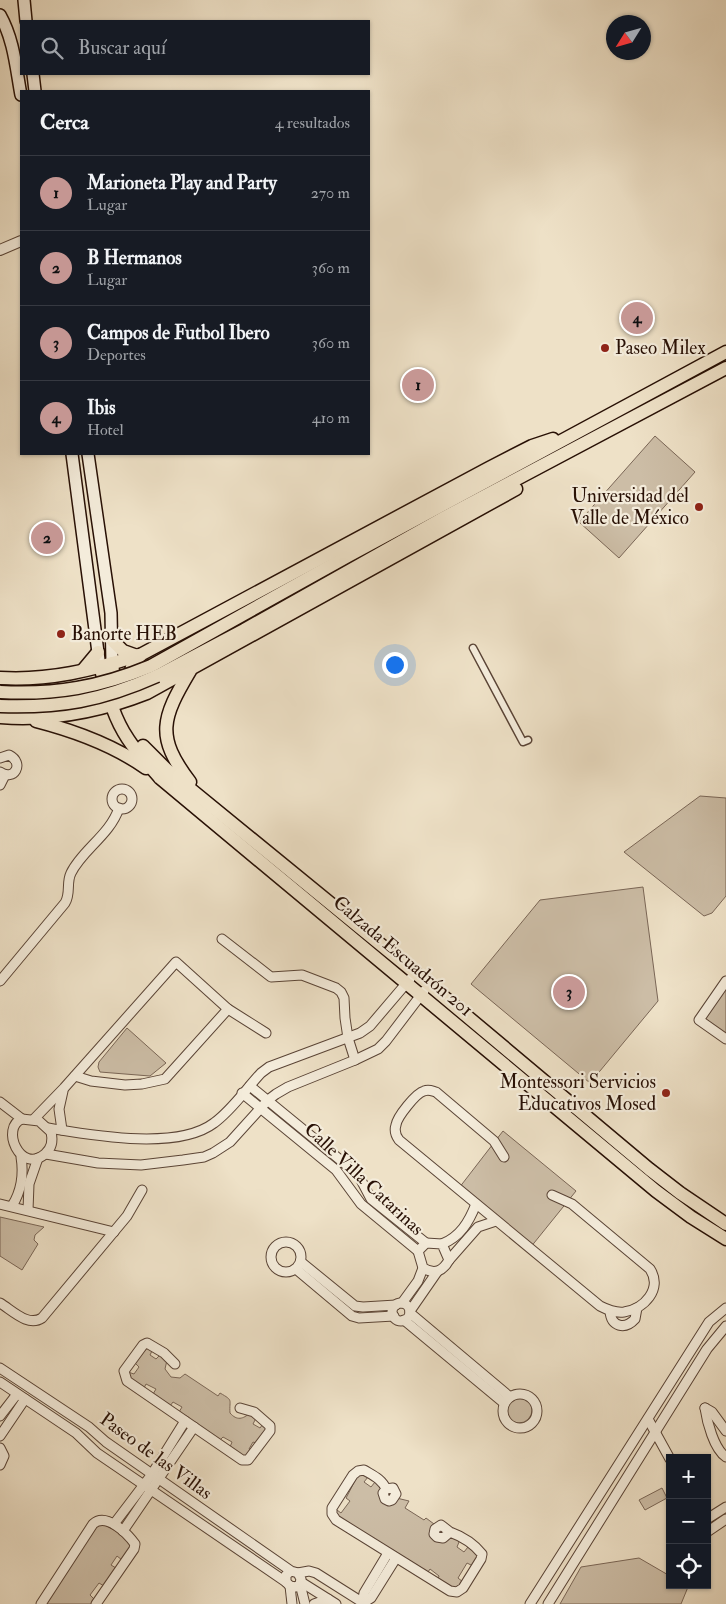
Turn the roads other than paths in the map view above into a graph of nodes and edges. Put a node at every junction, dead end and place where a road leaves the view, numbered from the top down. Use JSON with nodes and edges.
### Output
{"nodes":[{"id":1,"x":24,"y":0,"type":"edge"},
{"id":2,"x":0,"y":15,"type":"edge"},
{"id":3,"x":26,"y":20,"type":"edge"},
{"id":4,"x":33,"y":75,"type":"edge"},
{"id":5,"x":20,"y":90,"type":"edge"},
{"id":6,"x":36,"y":90,"type":"edge"},
{"id":7,"x":20,"y":241,"type":"edge"},
{"id":8,"x":0,"y":250,"type":"edge"},
{"id":9,"x":726,"y":352,"type":"edge"},
{"id":10,"x":726,"y":368,"type":"edge"},
{"id":11,"x":568,"y":437,"type":"junction"},
{"id":12,"x":72,"y":455,"type":"edge"},
{"id":13,"x":88,"y":455,"type":"edge"},
{"id":14,"x":562,"y":455,"type":"junction"},
{"id":15,"x":112,"y":639,"type":"junction"},
{"id":16,"x":97,"y":646,"type":"junction"},
{"id":17,"x":473,"y":648,"type":"dead end"},
{"id":18,"x":139,"y":655,"type":"junction"},
{"id":19,"x":106,"y":665,"type":"junction"},
{"id":20,"x":191,"y":669,"type":"junction"},
{"id":21,"x":84,"y":670,"type":"junction"},
{"id":22,"x":68,"y":674,"type":"junction"},
{"id":23,"x":0,"y":678,"type":"edge"},
{"id":24,"x":0,"y":692,"type":"edge"},
{"id":25,"x":148,"y":693,"type":"junction"},
{"id":26,"x":116,"y":705,"type":"junction"},
{"id":27,"x":0,"y":706,"type":"edge"},
{"id":28,"x":76,"y":714,"type":"junction"},
{"id":29,"x":0,"y":717,"type":"edge"},
{"id":30,"x":29,"y":720,"type":"junction"},
{"id":31,"x":528,"y":740,"type":"dead end"},
{"id":32,"x":0,"y":758,"type":"edge"},
{"id":33,"x":2,"y":774,"type":"edge"},
{"id":34,"x":160,"y":778,"type":"junction"},
{"id":35,"x":0,"y":786,"type":"edge"},
{"id":36,"x":198,"y":794,"type":"junction"},
{"id":37,"x":119,"y":808,"type":"dead end"},
{"id":38,"x":222,"y":939,"type":"dead end"},
{"id":39,"x":416,"y":973,"type":"junction"},
{"id":40,"x":0,"y":981,"type":"edge"},
{"id":41,"x":726,"y":981,"type":"edge"},
{"id":42,"x":406,"y":984,"type":"junction"},
{"id":43,"x":428,"y":984,"type":"junction"},
{"id":44,"x":422,"y":996,"type":"junction"},
{"id":45,"x":228,"y":1009,"type":"junction"},
{"id":46,"x":266,"y":1033,"type":"dead end"},
{"id":47,"x":348,"y":1038,"type":"junction"},
{"id":48,"x":726,"y":1038,"type":"edge"},
{"id":49,"x":355,"y":1060,"type":"junction"},
{"id":50,"x":75,"y":1076,"type":"junction"},
{"id":51,"x":250,"y":1086,"type":"junction"},
{"id":52,"x":64,"y":1088,"type":"junction"},
{"id":53,"x":242,"y":1093,"type":"junction"},
{"id":54,"x":268,"y":1100,"type":"junction"},
{"id":55,"x":0,"y":1102,"type":"edge"},
{"id":56,"x":261,"y":1108,"type":"junction"},
{"id":57,"x":22,"y":1118,"type":"junction"},
{"id":58,"x":34,"y":1119,"type":"junction"},
{"id":59,"x":6,"y":1124,"type":"dead end"},
{"id":60,"x":48,"y":1128,"type":"junction"},
{"id":61,"x":62,"y":1130,"type":"junction"},
{"id":62,"x":7,"y":1150,"type":"dead end"},
{"id":63,"x":42,"y":1156,"type":"junction"},
{"id":64,"x":21,"y":1157,"type":"junction"},
{"id":65,"x":504,"y":1157,"type":"dead end"},
{"id":66,"x":25,"y":1183,"type":"junction"},
{"id":67,"x":142,"y":1190,"type":"dead end"},
{"id":68,"x":552,"y":1194,"type":"dead end"},
{"id":69,"x":0,"y":1204,"type":"edge"},
{"id":70,"x":476,"y":1204,"type":"junction"},
{"id":71,"x":12,"y":1206,"type":"junction"},
{"id":72,"x":28,"y":1210,"type":"junction"},
{"id":73,"x":496,"y":1221,"type":"junction"},
{"id":74,"x":726,"y":1224,"type":"edge"},
{"id":75,"x":114,"y":1232,"type":"junction"},
{"id":76,"x":726,"y":1238,"type":"edge"},
{"id":77,"x":426,"y":1243,"type":"junction"},
{"id":78,"x":442,"y":1244,"type":"junction"},
{"id":79,"x":418,"y":1251,"type":"junction"},
{"id":80,"x":449,"y":1260,"type":"junction"},
{"id":81,"x":423,"y":1268,"type":"junction"},
{"id":82,"x":437,"y":1272,"type":"junction"},
{"id":83,"x":0,"y":1303,"type":"edge"},
{"id":84,"x":399,"y":1304,"type":"junction"},
{"id":85,"x":637,"y":1308,"type":"junction"},
{"id":86,"x":726,"y":1308,"type":"edge"},
{"id":87,"x":610,"y":1311,"type":"junction"},
{"id":88,"x":408,"y":1315,"type":"junction"},
{"id":89,"x":394,"y":1316,"type":"junction"},
{"id":90,"x":726,"y":1326,"type":"edge"},
{"id":91,"x":174,"y":1364,"type":"dead end"},
{"id":92,"x":0,"y":1368,"type":"edge"},
{"id":93,"x":0,"y":1382,"type":"edge"},
{"id":94,"x":21,"y":1396,"type":"junction"},
{"id":95,"x":507,"y":1400,"type":"dead end"},
{"id":96,"x":240,"y":1408,"type":"dead end"},
{"id":97,"x":0,"y":1416,"type":"edge"},
{"id":98,"x":648,"y":1419,"type":"junction"},
{"id":99,"x":185,"y":1421,"type":"junction"},
{"id":100,"x":3,"y":1423,"type":"edge"},
{"id":101,"x":194,"y":1427,"type":"junction"},
{"id":102,"x":726,"y":1431,"type":"edge"},
{"id":103,"x":655,"y":1433,"type":"junction"},
{"id":104,"x":0,"y":1436,"type":"edge"},
{"id":105,"x":0,"y":1448,"type":"edge"},
{"id":106,"x":667,"y":1454,"type":"edge"},
{"id":107,"x":726,"y":1457,"type":"edge"},
{"id":108,"x":0,"y":1465,"type":"edge"},
{"id":109,"x":155,"y":1477,"type":"junction"},
{"id":110,"x":148,"y":1488,"type":"junction"},
{"id":111,"x":386,"y":1489,"type":"dead end"},
{"id":112,"x":726,"y":1507,"type":"edge"},
{"id":113,"x":127,"y":1508,"type":"junction"},
{"id":114,"x":136,"y":1514,"type":"junction"},
{"id":115,"x":711,"y":1516,"type":"edge"},
{"id":116,"x":726,"y":1519,"type":"edge"},
{"id":117,"x":114,"y":1524,"type":"junction"},
{"id":118,"x":712,"y":1529,"type":"edge"},
{"id":119,"x":124,"y":1531,"type":"junction"},
{"id":120,"x":450,"y":1532,"type":"dead end"},
{"id":121,"x":392,"y":1556,"type":"junction"},
{"id":122,"x":294,"y":1572,"type":"junction"},
{"id":123,"x":300,"y":1583,"type":"junction"},
{"id":124,"x":288,"y":1584,"type":"junction"},
{"id":125,"x":332,"y":1602,"type":"edge"},
{"id":126,"x":41,"y":1604,"type":"edge"},
{"id":127,"x":96,"y":1604,"type":"edge"},
{"id":128,"x":292,"y":1604,"type":"edge"},
{"id":129,"x":305,"y":1604,"type":"edge"},
{"id":130,"x":314,"y":1604,"type":"edge"},
{"id":131,"x":363,"y":1604,"type":"edge"},
{"id":132,"x":530,"y":1604,"type":"edge"},
{"id":133,"x":548,"y":1604,"type":"edge"}],
"edges":[{"from":1,"to":3,"type":"main road"},
{"from":2,"to":5,"type":"main road"},
{"from":4,"to":6,"type":"main road"},
{"from":7,"to":8,"type":"street"},
{"from":9,"to":11,"type":"main road"},
{"from":10,"to":14,"type":"main road"},
{"from":11,"to":18,"type":"main road"},
{"from":11,"to":24,"type":"main road","bridge":true},
{"from":12,"to":16,"type":"main road"},
{"from":13,"to":15,"type":"main road"},
{"from":14,"to":20,"type":"main road"},
{"from":14,"to":27,"type":"main road","bridge":true},
{"from":15,"to":16,"type":"main road"},
{"from":15,"to":18,"type":"main road"},
{"from":15,"to":19,"type":"main road"},
{"from":16,"to":19,"type":"main road"},
{"from":16,"to":21,"type":"main road"},
{"from":17,"to":31,"type":"street"},
{"from":18,"to":19,"type":"main road"},
{"from":18,"to":25,"type":"main road"},
{"from":19,"to":21,"type":"main road"},
{"from":19,"to":26,"type":"main road","name":"Calzada Escuadrón 201"},
{"from":20,"to":25,"type":"main road"},
{"from":20,"to":36,"type":"main road"},
{"from":21,"to":22,"type":"main road"},
{"from":22,"to":23,"type":"main road"},
{"from":22,"to":28,"type":"main road"},
{"from":25,"to":26,"type":"main road"},
{"from":26,"to":28,"type":"main road"},
{"from":26,"to":34,"type":"main road","name":"Calzada Escuadrón 201"},
{"from":26,"to":36,"type":"main road","name":"Calzada Escuadrón 201"},
{"from":28,"to":30,"type":"main road"},
{"from":29,"to":30,"type":"main road"},
{"from":30,"to":34,"type":"main road"},
{"from":32,"to":33,"type":"street"},
{"from":33,"to":35,"type":"street"},
{"from":34,"to":42,"type":"main road","name":"Calzada Escuadrón 201"},
{"from":36,"to":39,"type":"main road","name":"Calzada Escuadrón 201"},
{"from":37,"to":40,"type":"street"},
{"from":38,"to":47,"type":"street"},
{"from":39,"to":42,"type":"street"},
{"from":39,"to":43,"type":"main road","name":"Calzada Escuadrón 201"},
{"from":41,"to":48,"type":"street"},
{"from":42,"to":44,"type":"main road","name":"Calzada Escuadrón 201"},
{"from":42,"to":47,"type":"street"},
{"from":43,"to":44,"type":"street"},
{"from":43,"to":74,"type":"main road","name":"Calzada Escuadrón 201"},
{"from":44,"to":49,"type":"street"},
{"from":44,"to":76,"type":"main road","name":"Calzada Escuadrón 201"},
{"from":45,"to":46,"type":"street"},
{"from":45,"to":50,"type":"street"},
{"from":45,"to":50,"type":"street"},
{"from":47,"to":49,"type":"street"},
{"from":47,"to":51,"type":"street"},
{"from":49,"to":54,"type":"street"},
{"from":50,"to":52,"type":"street"},
{"from":51,"to":53,"type":"street"},
{"from":51,"to":54,"type":"street","name":"Calle Villa Catarinas"},
{"from":52,"to":58,"type":"street"},
{"from":52,"to":61,"type":"street"},
{"from":53,"to":56,"type":"street","name":"Calle Villa Catarinas"},
{"from":53,"to":61,"type":"street"},
{"from":54,"to":56,"type":"street"},
{"from":54,"to":77,"type":"street","name":"Calle Villa Catarinas"},
{"from":55,"to":57,"type":"street"},
{"from":56,"to":63,"type":"street"},
{"from":56,"to":79,"type":"street","name":"Calle Villa Catarinas"},
{"from":57,"to":58,"type":"street"},
{"from":57,"to":59,"type":"street"},
{"from":58,"to":60,"type":"street"},
{"from":60,"to":61,"type":"street"},
{"from":60,"to":63,"type":"street"},
{"from":62,"to":64,"type":"street"},
{"from":63,"to":64,"type":"street"},
{"from":63,"to":66,"type":"street"},
{"from":64,"to":66,"type":"street"},
{"from":65,"to":70,"type":"street"},
{"from":66,"to":71,"type":"street"},
{"from":66,"to":72,"type":"street"},
{"from":67,"to":75,"type":"street"},
{"from":68,"to":85,"type":"street"},
{"from":69,"to":71,"type":"street"},
{"from":70,"to":73,"type":"street"},
{"from":70,"to":78,"type":"street","name":"Calle Villa Catarinas"},
{"from":71,"to":72,"type":"street"},
{"from":72,"to":75,"type":"street"},
{"from":73,"to":80,"type":"street"},
{"from":73,"to":87,"type":"street"},
{"from":75,"to":83,"type":"street"},
{"from":77,"to":78,"type":"street"},
{"from":77,"to":79,"type":"street"},
{"from":78,"to":80,"type":"street"},
{"from":79,"to":81,"type":"street"},
{"from":80,"to":82,"type":"street"},
{"from":81,"to":82,"type":"street"},
{"from":81,"to":84,"type":"street"},
{"from":82,"to":88,"type":"street"},
{"from":84,"to":88,"type":"street"},
{"from":84,"to":89,"type":"street"},
{"from":84,"to":89,"type":"street"},
{"from":85,"to":87,"type":"street"},
{"from":85,"to":87,"type":"street"},
{"from":86,"to":98,"type":"street"},
{"from":88,"to":89,"type":"street"},
{"from":88,"to":95,"type":"street"},
{"from":90,"to":103,"type":"street"},
{"from":91,"to":99,"type":"street"},
{"from":92,"to":109,"type":"street","name":"Paseo de las Villas"},
{"from":93,"to":94,"type":"street","name":"Paseo de las Villas"},
{"from":94,"to":97,"type":"street"},
{"from":94,"to":100,"type":"street"},
{"from":94,"to":110,"type":"street","name":"Paseo de las Villas"},
{"from":96,"to":101,"type":"street"},
{"from":98,"to":103,"type":"street"},
{"from":98,"to":132,"type":"street"},
{"from":99,"to":101,"type":"street"},
{"from":99,"to":109,"type":"street"},
{"from":100,"to":104,"type":"street"},
{"from":101,"to":109,"type":"street"},
{"from":102,"to":107,"type":"street"},
{"from":103,"to":106,"type":"street"},
{"from":103,"to":133,"type":"street"},
{"from":105,"to":108,"type":"street"},
{"from":109,"to":110,"type":"street"},
{"from":109,"to":122,"type":"street","name":"Paseo de las Villas"},
{"from":110,"to":113,"type":"street"},
{"from":110,"to":114,"type":"street"},
{"from":110,"to":124,"type":"street","name":"Paseo de las Villas"},
{"from":111,"to":121,"type":"street"},
{"from":112,"to":115,"type":"street"},
{"from":113,"to":114,"type":"street"},
{"from":113,"to":117,"type":"street"},
{"from":114,"to":119,"type":"street"},
{"from":116,"to":118,"type":"street"},
{"from":117,"to":119,"type":"street"},
{"from":117,"to":126,"type":"street"},
{"from":119,"to":127,"type":"street"},
{"from":120,"to":121,"type":"street"},
{"from":121,"to":131,"type":"street"},
{"from":122,"to":123,"type":"street"},
{"from":122,"to":124,"type":"street"},
{"from":122,"to":131,"type":"street","name":"Paseo de las Villas"},
{"from":123,"to":124,"type":"street"},
{"from":123,"to":125,"type":"street"},
{"from":123,"to":129,"type":"street"},
{"from":124,"to":128,"type":"street"},
{"from":125,"to":130,"type":"street"}]}
